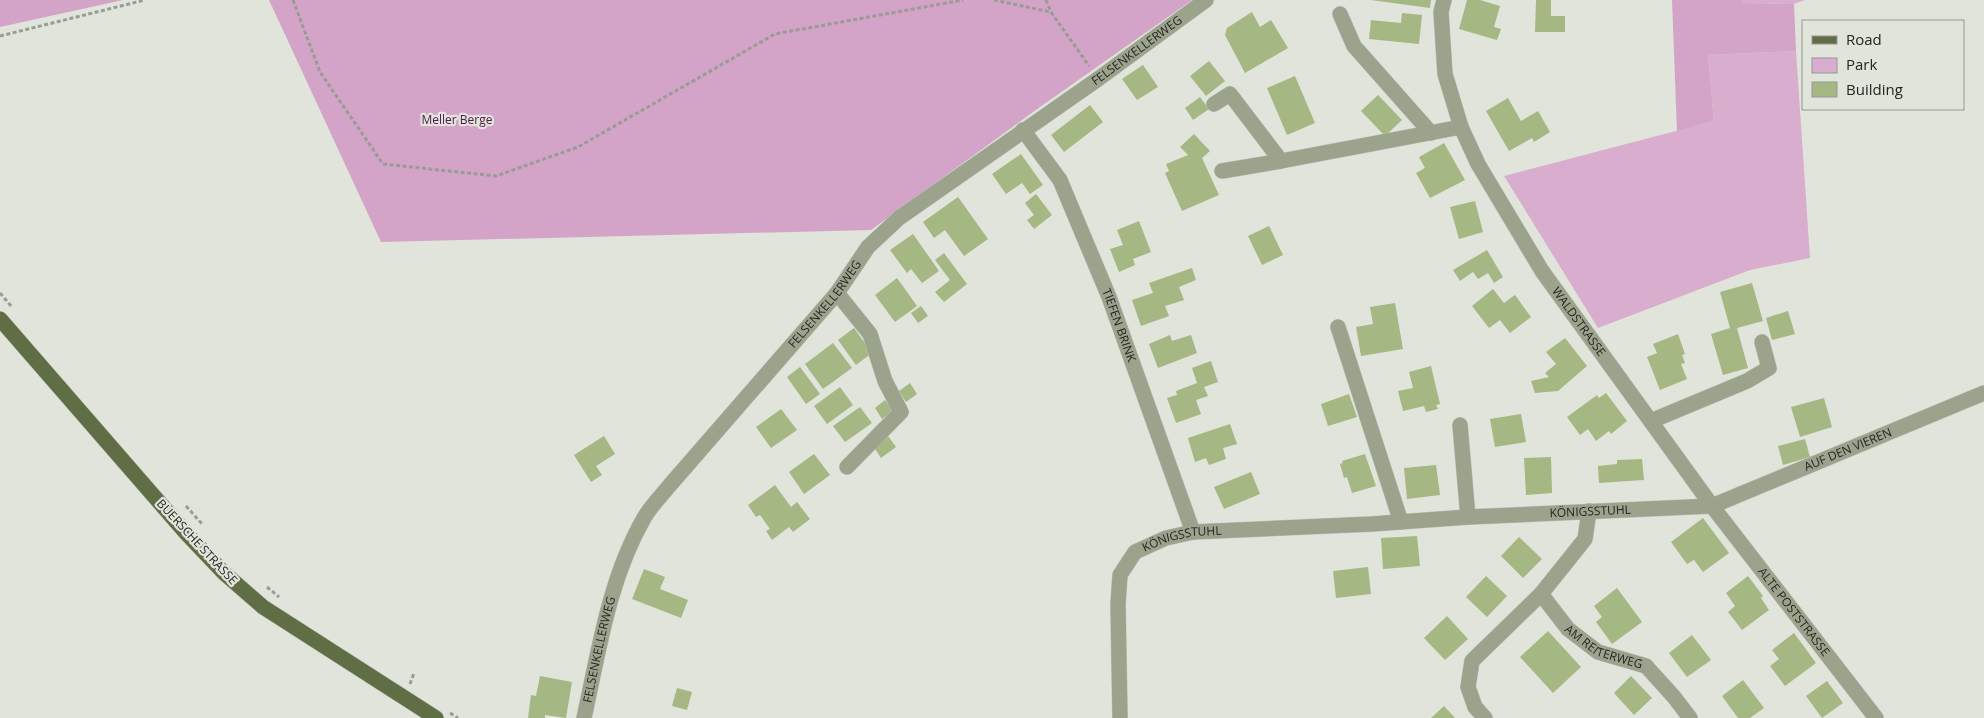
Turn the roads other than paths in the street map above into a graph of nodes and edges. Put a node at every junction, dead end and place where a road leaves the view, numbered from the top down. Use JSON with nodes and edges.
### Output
{"nodes":[{"id":1,"x":1206,"y":0,"type":"edge"},
{"id":2,"x":1444,"y":0,"type":"edge"},
{"id":3,"x":1340,"y":14,"type":"dead end"},
{"id":4,"x":1214,"y":104,"type":"dead end"},
{"id":5,"x":1461,"y":127,"type":"junction"},
{"id":6,"x":1023,"y":130,"type":"junction"},
{"id":7,"x":1431,"y":133,"type":"junction"},
{"id":8,"x":1281,"y":161,"type":"junction"},
{"id":9,"x":1222,"y":171,"type":"dead end"},
{"id":10,"x":837,"y":293,"type":"junction"},
{"id":11,"x":0,"y":319,"type":"edge"},
{"id":12,"x":1338,"y":327,"type":"dead end"},
{"id":13,"x":1762,"y":342,"type":"dead end"},
{"id":14,"x":1984,"y":393,"type":"edge"},
{"id":15,"x":1651,"y":421,"type":"junction"},
{"id":16,"x":1460,"y":425,"type":"dead end"},
{"id":17,"x":847,"y":467,"type":"dead end"},
{"id":18,"x":1712,"y":506,"type":"junction"},
{"id":19,"x":1589,"y":511,"type":"junction"},
{"id":20,"x":1468,"y":517,"type":"junction"},
{"id":21,"x":1401,"y":522,"type":"junction"},
{"id":22,"x":1193,"y":532,"type":"junction"},
{"id":23,"x":1541,"y":594,"type":"junction"},
{"id":24,"x":436,"y":718,"type":"edge"},
{"id":25,"x":584,"y":718,"type":"edge"},
{"id":26,"x":1120,"y":718,"type":"edge"},
{"id":27,"x":1485,"y":718,"type":"edge"},
{"id":28,"x":1690,"y":718,"type":"edge"},
{"id":29,"x":1876,"y":718,"type":"edge"}],
"edges":[{"from":1,"to":6,"type":"street","name":"FELSENKELLERWEG"},
{"from":2,"to":5,"type":"street","name":"WALDSTRASSE"},
{"from":3,"to":7,"type":"street"},
{"from":4,"to":8,"type":"street"},
{"from":5,"to":7,"type":"street"},
{"from":5,"to":15,"type":"street","name":"WALDSTRASSE"},
{"from":6,"to":10,"type":"street","name":"FELSENKELLERWEG"},
{"from":6,"to":22,"type":"street","name":"TIEFEN BRINK"},
{"from":7,"to":8,"type":"street"},
{"from":8,"to":9,"type":"street"},
{"from":10,"to":17,"type":"street"},
{"from":10,"to":25,"type":"street","name":"FELSENKELLERWEG"},
{"from":11,"to":24,"type":"main road","name":"BUERSCHE STRASSE"},
{"from":12,"to":21,"type":"street"},
{"from":13,"to":15,"type":"street"},
{"from":14,"to":18,"type":"street","name":"AUF DEN VIEREN"},
{"from":15,"to":18,"type":"street","name":"WALDSTRASSE"},
{"from":16,"to":20,"type":"street"},
{"from":18,"to":19,"type":"street","name":"KÖNIGSSTUHL"},
{"from":18,"to":29,"type":"street","name":"ALTE POSTSTRASSE"},
{"from":19,"to":20,"type":"street","name":"KÖNIGSSTUHL"},
{"from":19,"to":23,"type":"street"},
{"from":20,"to":21,"type":"street","name":"KÖNIGSSTUHL"},
{"from":21,"to":22,"type":"street","name":"KÖNIGSSTUHL"},
{"from":22,"to":26,"type":"street","name":"KÖNIGSSTUHL"},
{"from":23,"to":27,"type":"street"},
{"from":23,"to":28,"type":"street","name":"AM REITERWEG"}]}
